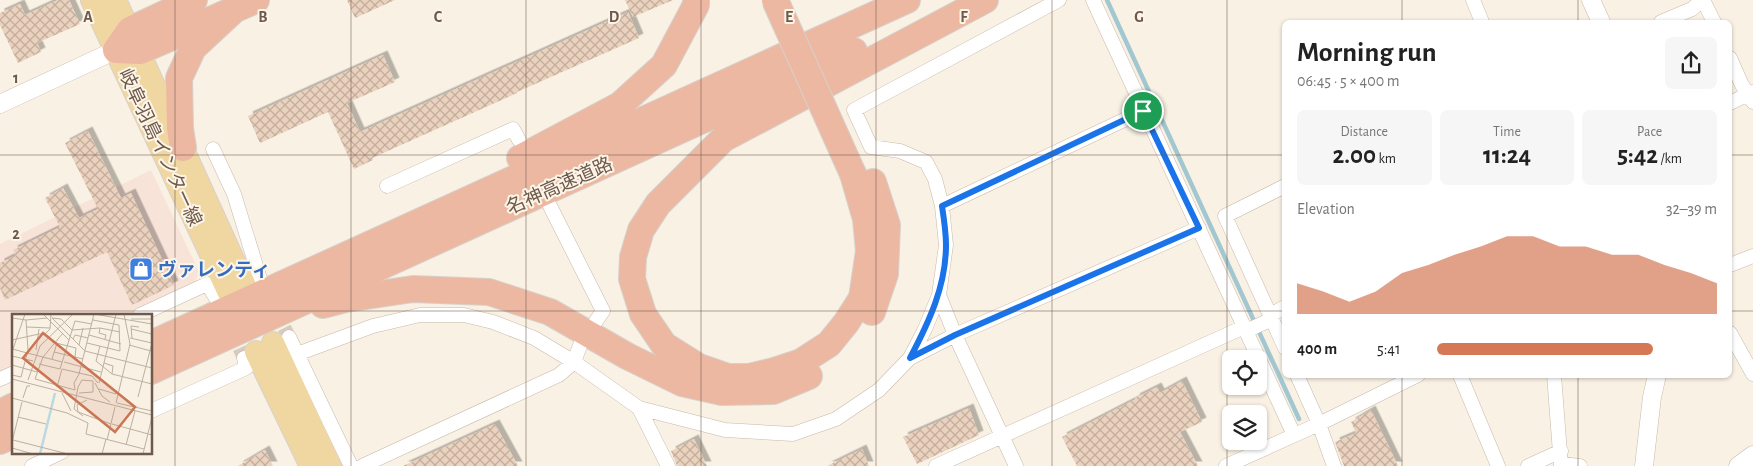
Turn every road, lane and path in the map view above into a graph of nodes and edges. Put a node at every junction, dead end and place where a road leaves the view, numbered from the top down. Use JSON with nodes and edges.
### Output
{"nodes":[{"id":1,"x":92,"y":0,"type":"edge"},
{"id":2,"x":115,"y":0,"type":"edge"},
{"id":3,"x":194,"y":0,"type":"edge"},
{"id":4,"x":696,"y":0,"type":"edge"},
{"id":5,"x":775,"y":0,"type":"edge"},
{"id":6,"x":794,"y":0,"type":"edge"},
{"id":7,"x":907,"y":0,"type":"edge"},
{"id":8,"x":966,"y":0,"type":"edge"},
{"id":9,"x":985,"y":0,"type":"edge"},
{"id":10,"x":1059,"y":0,"type":"edge"},
{"id":11,"x":1093,"y":0,"type":"edge"},
{"id":12,"x":1473,"y":0,"type":"edge"},
{"id":13,"x":1591,"y":0,"type":"edge"},
{"id":14,"x":1702,"y":0,"type":"edge"},
{"id":15,"x":245,"y":5,"type":"edge"},
{"id":16,"x":1481,"y":20,"type":"edge"},
{"id":17,"x":1600,"y":20,"type":"edge"},
{"id":18,"x":1666,"y":20,"type":"edge"},
{"id":19,"x":1713,"y":20,"type":"edge"},
{"id":20,"x":128,"y":44,"type":"junction"},
{"id":21,"x":1732,"y":62,"type":"edge"},
{"id":22,"x":1751,"y":96,"type":"edge"},
{"id":23,"x":1732,"y":102,"type":"edge"},
{"id":24,"x":0,"y":104,"type":"edge"},
{"id":25,"x":1143,"y":111,"type":"junction"},
{"id":26,"x":520,"y":140,"type":"dead end"},
{"id":27,"x":183,"y":148,"type":"junction"},
{"id":28,"x":214,"y":149,"type":"dead end"},
{"id":29,"x":861,"y":169,"type":"junction"},
{"id":30,"x":387,"y":186,"type":"dead end"},
{"id":31,"x":1282,"y":188,"type":"edge"},
{"id":32,"x":550,"y":206,"type":"dead end"},
{"id":33,"x":942,"y":206,"type":"junction"},
{"id":34,"x":1199,"y":228,"type":"junction"},
{"id":35,"x":1753,"y":256,"type":"edge"},
{"id":36,"x":1732,"y":264,"type":"edge"},
{"id":37,"x":244,"y":291,"type":"junction"},
{"id":38,"x":939,"y":295,"type":"junction"},
{"id":39,"x":1282,"y":310,"type":"edge"},
{"id":40,"x":142,"y":314,"type":"edge"},
{"id":41,"x":1269,"y":318,"type":"junction"},
{"id":42,"x":596,"y":321,"type":"dead end"},
{"id":43,"x":254,"y":324,"type":"junction"},
{"id":44,"x":1246,"y":329,"type":"junction"},
{"id":45,"x":955,"y":335,"type":"junction"},
{"id":46,"x":1732,"y":337,"type":"edge"},
{"id":47,"x":582,"y":340,"type":"dead end"},
{"id":48,"x":1282,"y":342,"type":"edge"},
{"id":49,"x":152,"y":343,"type":"edge"},
{"id":50,"x":266,"y":348,"type":"junction"},
{"id":51,"x":1255,"y":350,"type":"edge"},
{"id":52,"x":297,"y":354,"type":"junction"},
{"id":53,"x":910,"y":358,"type":"junction"},
{"id":54,"x":574,"y":362,"type":"junction"},
{"id":55,"x":152,"y":371,"type":"edge"},
{"id":56,"x":12,"y":374,"type":"edge"},
{"id":57,"x":1753,"y":374,"type":"edge"},
{"id":58,"x":1267,"y":376,"type":"edge"},
{"id":59,"x":1298,"y":378,"type":"edge"},
{"id":60,"x":1412,"y":378,"type":"edge"},
{"id":61,"x":1461,"y":378,"type":"edge"},
{"id":62,"x":1554,"y":378,"type":"edge"},
{"id":63,"x":1656,"y":378,"type":"edge"},
{"id":64,"x":0,"y":379,"type":"edge"},
{"id":65,"x":12,"y":407,"type":"edge"},
{"id":66,"x":639,"y":408,"type":"junction"},
{"id":67,"x":152,"y":411,"type":"edge"},
{"id":68,"x":0,"y":413,"type":"edge"},
{"id":69,"x":1319,"y":424,"type":"junction"},
{"id":70,"x":1294,"y":435,"type":"junction"},
{"id":71,"x":12,"y":436,"type":"edge"},
{"id":72,"x":1003,"y":437,"type":"junction"},
{"id":73,"x":0,"y":442,"type":"edge"},
{"id":74,"x":58,"y":454,"type":"edge"},
{"id":75,"x":1753,"y":455,"type":"edge"},
{"id":76,"x":1561,"y":460,"type":"edge"},
{"id":77,"x":341,"y":465,"type":"edge"},
{"id":78,"x":32,"y":466,"type":"edge"},
{"id":79,"x":311,"y":466,"type":"edge"},
{"id":80,"x":362,"y":466,"type":"edge"},
{"id":81,"x":668,"y":466,"type":"edge"},
{"id":82,"x":936,"y":466,"type":"edge"},
{"id":83,"x":1016,"y":466,"type":"edge"},
{"id":84,"x":1226,"y":466,"type":"edge"},
{"id":85,"x":1334,"y":466,"type":"edge"},
{"id":86,"x":1498,"y":466,"type":"edge"},
{"id":87,"x":1528,"y":466,"type":"edge"},
{"id":88,"x":1580,"y":466,"type":"edge"},
{"id":89,"x":1644,"y":466,"type":"edge"},
{"id":90,"x":1738,"y":466,"type":"edge"}],
"edges":[{"from":1,"to":20,"type":"main road","name":"岐阜羽島インター線"},
{"from":2,"to":20,"type":"main road","name":"岐阜羽島インター線"},
{"from":3,"to":20,"type":"highway"},
{"from":4,"to":37,"type":"highway"},
{"from":5,"to":29,"type":"highway","bridge":true},
{"from":6,"to":29,"type":"highway"},
{"from":7,"to":37,"type":"highway","name":"名神高速道路"},
{"from":8,"to":43,"type":"highway","name":"名神高速道路"},
{"from":9,"to":29,"type":"highway"},
{"from":10,"to":33,"type":"street"},
{"from":11,"to":25,"type":"street"},
{"from":12,"to":16,"type":"street"},
{"from":13,"to":17,"type":"street"},
{"from":14,"to":18,"type":"street"},
{"from":14,"to":19,"type":"street"},
{"from":15,"to":20,"type":"highway"},
{"from":15,"to":27,"type":"highway"},
{"from":20,"to":24,"type":"street"},
{"from":20,"to":27,"type":"main road","name":"岐阜羽島インター線"},
{"from":20,"to":37,"type":"main road","name":"岐阜羽島インター線"},
{"from":21,"to":22,"type":"street"},
{"from":22,"to":23,"type":"street"},
{"from":25,"to":33,"type":"street"},
{"from":25,"to":34,"type":"street"},
{"from":26,"to":30,"type":"street"},
{"from":27,"to":37,"type":"main road","name":"岐阜羽島インター線"},
{"from":28,"to":37,"type":"street"},
{"from":29,"to":43,"type":"highway"},
{"from":31,"to":41,"type":"street"},
{"from":32,"to":42,"type":"street"},
{"from":33,"to":38,"type":"street"},
{"from":34,"to":44,"type":"street"},
{"from":34,"to":45,"type":"street"},
{"from":35,"to":36,"type":"street"},
{"from":37,"to":40,"type":"street"},
{"from":37,"to":49,"type":"highway","name":"名神高速道路"},
{"from":38,"to":45,"type":"street"},
{"from":38,"to":53,"type":"street"},
{"from":39,"to":41,"type":"street"},
{"from":41,"to":44,"type":"street"},
{"from":41,"to":48,"type":"street"},
{"from":43,"to":55,"type":"highway","name":"名神高速道路"},
{"from":44,"to":51,"type":"street"},
{"from":44,"to":72,"type":"street"},
{"from":45,"to":53,"type":"street"},
{"from":45,"to":72,"type":"street"},
{"from":46,"to":57,"type":"street"},
{"from":47,"to":54,"type":"street"},
{"from":50,"to":52,"type":"street"},
{"from":50,"to":67,"type":"street"},
{"from":50,"to":77,"type":"main road"},
{"from":50,"to":79,"type":"main road"},
{"from":52,"to":54,"type":"street"},
{"from":52,"to":77,"type":"street"},
{"from":53,"to":66,"type":"street"},
{"from":54,"to":66,"type":"street"},
{"from":54,"to":80,"type":"street"},
{"from":56,"to":64,"type":"street"},
{"from":58,"to":70,"type":"street"},
{"from":59,"to":69,"type":"street"},
{"from":60,"to":69,"type":"street"},
{"from":61,"to":86,"type":"street"},
{"from":62,"to":76,"type":"street"},
{"from":63,"to":89,"type":"street"},
{"from":65,"to":68,"type":"highway"},
{"from":66,"to":81,"type":"street"},
{"from":69,"to":70,"type":"street"},
{"from":69,"to":85,"type":"street"},
{"from":70,"to":84,"type":"street"},
{"from":71,"to":73,"type":"highway"},
{"from":72,"to":82,"type":"street"},
{"from":72,"to":83,"type":"street"},
{"from":74,"to":78,"type":"street"},
{"from":75,"to":90,"type":"street"},
{"from":76,"to":87,"type":"street"},
{"from":76,"to":88,"type":"street"}]}
